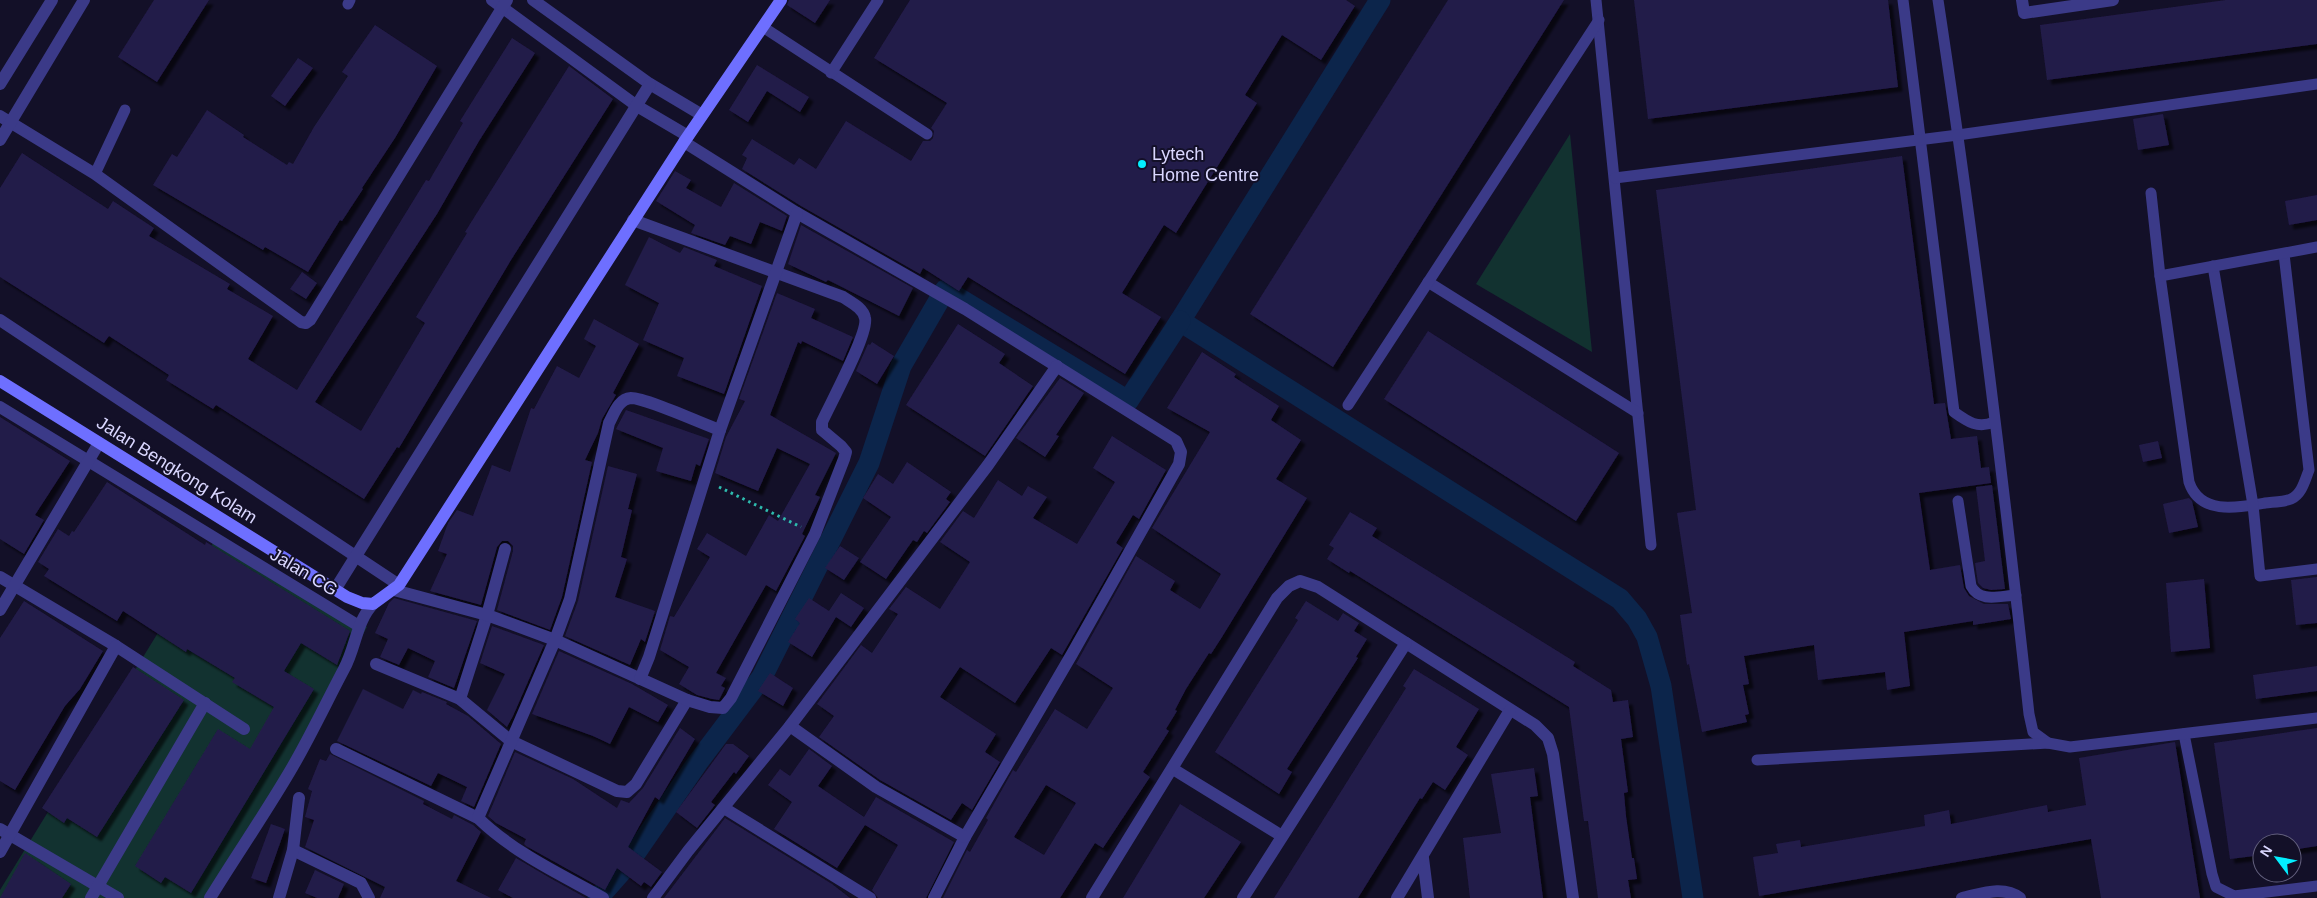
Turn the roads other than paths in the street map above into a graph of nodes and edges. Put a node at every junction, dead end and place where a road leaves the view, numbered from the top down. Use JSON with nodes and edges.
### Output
{"nodes":[{"id":1,"x":52,"y":0,"type":"edge"},
{"id":2,"x":84,"y":0,"type":"edge"},
{"id":3,"x":492,"y":0,"type":"edge"},
{"id":4,"x":533,"y":0,"type":"edge"},
{"id":5,"x":781,"y":0,"type":"edge"},
{"id":6,"x":878,"y":0,"type":"edge"},
{"id":7,"x":1596,"y":0,"type":"edge"},
{"id":8,"x":1904,"y":0,"type":"edge"},
{"id":9,"x":1938,"y":0,"type":"edge"},
{"id":10,"x":2022,"y":0,"type":"edge"},
{"id":11,"x":2113,"y":0,"type":"edge"},
{"id":12,"x":505,"y":4,"type":"edge"},
{"id":13,"x":1599,"y":20,"type":"junction"},
{"id":14,"x":763,"y":27,"type":"junction"},
{"id":15,"x":832,"y":73,"type":"junction"},
{"id":16,"x":0,"y":84,"type":"edge"},
{"id":17,"x":650,"y":84,"type":"junction"},
{"id":18,"x":2317,"y":84,"type":"edge"},
{"id":19,"x":637,"y":106,"type":"junction"},
{"id":20,"x":125,"y":110,"type":"dead end"},
{"id":21,"x":702,"y":115,"type":"junction"},
{"id":22,"x":5,"y":120,"type":"edge"},
{"id":23,"x":927,"y":134,"type":"dead end"},
{"id":24,"x":1958,"y":135,"type":"junction"},
{"id":25,"x":686,"y":139,"type":"junction"},
{"id":26,"x":0,"y":140,"type":"edge"},
{"id":27,"x":1919,"y":140,"type":"junction"},
{"id":28,"x":95,"y":174,"type":"junction"},
{"id":29,"x":1615,"y":178,"type":"junction"},
{"id":30,"x":2150,"y":193,"type":"dead end"},
{"id":31,"x":797,"y":213,"type":"junction"},
{"id":32,"x":633,"y":220,"type":"junction"},
{"id":33,"x":2317,"y":247,"type":"edge"},
{"id":34,"x":2284,"y":254,"type":"junction"},
{"id":35,"x":2213,"y":266,"type":"junction"},
{"id":36,"x":776,"y":272,"type":"junction"},
{"id":37,"x":2160,"y":276,"type":"junction"},
{"id":38,"x":1428,"y":282,"type":"junction"},
{"id":39,"x":0,"y":320,"type":"edge"},
{"id":40,"x":1057,"y":366,"type":"junction"},
{"id":41,"x":0,"y":381,"type":"edge"},
{"id":42,"x":1348,"y":405,"type":"dead end"},
{"id":43,"x":0,"y":407,"type":"edge"},
{"id":44,"x":1638,"y":413,"type":"junction"},
{"id":45,"x":1994,"y":422,"type":"junction"},
{"id":46,"x":720,"y":430,"type":"junction"},
{"id":47,"x":99,"y":443,"type":"junction"},
{"id":48,"x":89,"y":461,"type":"junction"},
{"id":49,"x":1958,"y":500,"type":"dead end"},
{"id":50,"x":2253,"y":505,"type":"junction"},
{"id":51,"x":1651,"y":545,"type":"dead end"},
{"id":52,"x":505,"y":550,"type":"dead end"},
{"id":53,"x":356,"y":558,"type":"junction"},
{"id":54,"x":2317,"y":568,"type":"edge"},
{"id":55,"x":0,"y":577,"type":"edge"},
{"id":56,"x":15,"y":586,"type":"junction"},
{"id":57,"x":396,"y":587,"type":"junction"},
{"id":58,"x":336,"y":588,"type":"junction"},
{"id":59,"x":2016,"y":595,"type":"junction"},
{"id":60,"x":373,"y":604,"type":"junction"},
{"id":61,"x":0,"y":610,"type":"edge"},
{"id":62,"x":487,"y":615,"type":"junction"},
{"id":63,"x":359,"y":626,"type":"junction"},
{"id":64,"x":555,"y":640,"type":"junction"},
{"id":65,"x":1406,"y":643,"type":"junction"},
{"id":66,"x":116,"y":646,"type":"junction"},
{"id":67,"x":376,"y":664,"type":"dead end"},
{"id":68,"x":640,"y":679,"type":"junction"},
{"id":69,"x":460,"y":699,"type":"junction"},
{"id":70,"x":687,"y":700,"type":"junction"},
{"id":71,"x":205,"y":703,"type":"junction"},
{"id":72,"x":1510,"y":710,"type":"junction"},
{"id":73,"x":2317,"y":718,"type":"edge"},
{"id":74,"x":790,"y":726,"type":"junction"},
{"id":75,"x":244,"y":729,"type":"dead end"},
{"id":76,"x":2184,"y":734,"type":"junction"},
{"id":77,"x":511,"y":741,"type":"junction"},
{"id":78,"x":2048,"y":743,"type":"junction"},
{"id":79,"x":336,"y":749,"type":"dead end"},
{"id":80,"x":1757,"y":760,"type":"dead end"},
{"id":81,"x":1173,"y":769,"type":"junction"},
{"id":82,"x":299,"y":798,"type":"dead end"},
{"id":83,"x":724,"y":808,"type":"junction"},
{"id":84,"x":478,"y":818,"type":"junction"},
{"id":85,"x":5,"y":833,"type":"edge"},
{"id":86,"x":1282,"y":836,"type":"junction"},
{"id":87,"x":965,"y":837,"type":"junction"},
{"id":88,"x":293,"y":850,"type":"junction"},
{"id":89,"x":0,"y":852,"type":"edge"},
{"id":90,"x":1422,"y":858,"type":"junction"},
{"id":91,"x":98,"y":886,"type":"junction"},
{"id":92,"x":2317,"y":886,"type":"edge"},
{"id":93,"x":2278,"y":894,"type":"edge"},
{"id":94,"x":599,"y":896,"type":"edge"},
{"id":95,"x":91,"y":898,"type":"edge"},
{"id":96,"x":118,"y":898,"type":"edge"},
{"id":97,"x":210,"y":898,"type":"edge"},
{"id":98,"x":279,"y":898,"type":"edge"},
{"id":99,"x":369,"y":898,"type":"edge"},
{"id":100,"x":653,"y":898,"type":"edge"},
{"id":101,"x":870,"y":898,"type":"edge"},
{"id":102,"x":934,"y":898,"type":"edge"},
{"id":103,"x":1092,"y":898,"type":"edge"},
{"id":104,"x":1243,"y":898,"type":"edge"},
{"id":105,"x":1397,"y":898,"type":"edge"},
{"id":106,"x":1428,"y":898,"type":"edge"},
{"id":107,"x":1573,"y":898,"type":"edge"},
{"id":108,"x":1962,"y":898,"type":"edge"},
{"id":109,"x":2020,"y":898,"type":"edge"}],
"edges":[{"from":1,"to":16,"type":"street"},
{"from":2,"to":22,"type":"street"},
{"from":3,"to":12,"type":"street"},
{"from":4,"to":17,"type":"street"},
{"from":5,"to":14,"type":"street"},
{"from":6,"to":15,"type":"lane"},
{"from":7,"to":13,"type":"lane"},
{"from":8,"to":27,"type":"lane"},
{"from":9,"to":24,"type":"lane"},
{"from":10,"to":11,"type":"street"},
{"from":12,"to":19,"type":"street"},
{"from":12,"to":28,"type":"street"},
{"from":13,"to":29,"type":"lane"},
{"from":13,"to":38,"type":"lane"},
{"from":14,"to":15,"type":"lane"},
{"from":14,"to":21,"type":"street"},
{"from":15,"to":23,"type":"lane"},
{"from":17,"to":19,"type":"street"},
{"from":17,"to":21,"type":"street"},
{"from":18,"to":24,"type":"lane"},
{"from":19,"to":25,"type":"street"},
{"from":19,"to":53,"type":"street"},
{"from":20,"to":28,"type":"lane"},
{"from":21,"to":25,"type":"street"},
{"from":22,"to":26,"type":"street"},
{"from":22,"to":28,"type":"street"},
{"from":24,"to":27,"type":"lane"},
{"from":24,"to":45,"type":"lane"},
{"from":25,"to":31,"type":"street"},
{"from":25,"to":32,"type":"street"},
{"from":27,"to":29,"type":"lane"},
{"from":27,"to":45,"type":"lane"},
{"from":29,"to":44,"type":"lane"},
{"from":30,"to":37,"type":"lane"},
{"from":31,"to":36,"type":"street"},
{"from":31,"to":40,"type":"street"},
{"from":32,"to":36,"type":"street"},
{"from":32,"to":57,"type":"street"},
{"from":33,"to":34,"type":"lane"},
{"from":34,"to":35,"type":"lane"},
{"from":34,"to":50,"type":"lane"},
{"from":35,"to":37,"type":"lane"},
{"from":35,"to":50,"type":"lane"},
{"from":36,"to":46,"type":"street"},
{"from":36,"to":70,"type":"street"},
{"from":37,"to":50,"type":"lane"},
{"from":38,"to":42,"type":"lane"},
{"from":38,"to":44,"type":"lane"},
{"from":39,"to":53,"type":"street"},
{"from":40,"to":74,"type":"street"},
{"from":40,"to":87,"type":"street"},
{"from":41,"to":47,"type":"street","name":"Jalan Bengkong Kolam"},
{"from":43,"to":48,"type":"street","name":"Jalan CG"},
{"from":44,"to":51,"type":"lane"},
{"from":45,"to":59,"type":"lane"},
{"from":46,"to":64,"type":"street"},
{"from":46,"to":68,"type":"street"},
{"from":47,"to":48,"type":"street"},
{"from":47,"to":58,"type":"street","name":"Jalan Bengkong Kolam"},
{"from":48,"to":56,"type":"street"},
{"from":48,"to":63,"type":"street","name":"Jalan CG"},
{"from":49,"to":59,"type":"lane"},
{"from":50,"to":54,"type":"lane"},
{"from":52,"to":62,"type":"street"},
{"from":53,"to":57,"type":"street"},
{"from":53,"to":58,"type":"street"},
{"from":55,"to":56,"type":"street"},
{"from":56,"to":61,"type":"street"},
{"from":56,"to":66,"type":"street"},
{"from":57,"to":60,"type":"street"},
{"from":57,"to":62,"type":"street"},
{"from":58,"to":60,"type":"street","name":"Jalan Bengkong Kolam"},
{"from":59,"to":78,"type":"lane"},
{"from":60,"to":63,"type":"street"},
{"from":62,"to":64,"type":"street"},
{"from":62,"to":69,"type":"street"},
{"from":63,"to":97,"type":"street"},
{"from":64,"to":68,"type":"street"},
{"from":64,"to":77,"type":"street"},
{"from":65,"to":72,"type":"street"},
{"from":65,"to":81,"type":"street"},
{"from":65,"to":86,"type":"street"},
{"from":66,"to":71,"type":"street"},
{"from":66,"to":85,"type":"street"},
{"from":67,"to":69,"type":"street"},
{"from":68,"to":70,"type":"street"},
{"from":69,"to":77,"type":"street"},
{"from":70,"to":77,"type":"street"},
{"from":71,"to":75,"type":"street"},
{"from":71,"to":91,"type":"street"},
{"from":72,"to":90,"type":"street"},
{"from":72,"to":107,"type":"street"},
{"from":73,"to":76,"type":"lane"},
{"from":74,"to":83,"type":"street"},
{"from":74,"to":87,"type":"street"},
{"from":76,"to":78,"type":"lane"},
{"from":76,"to":93,"type":"lane"},
{"from":77,"to":84,"type":"street"},
{"from":78,"to":80,"type":"lane"},
{"from":79,"to":84,"type":"street"},
{"from":81,"to":86,"type":"street"},
{"from":81,"to":103,"type":"street"},
{"from":82,"to":88,"type":"street"},
{"from":83,"to":100,"type":"street"},
{"from":83,"to":101,"type":"street"},
{"from":84,"to":94,"type":"street"},
{"from":85,"to":89,"type":"street"},
{"from":85,"to":91,"type":"street"},
{"from":86,"to":104,"type":"street"},
{"from":87,"to":102,"type":"street"},
{"from":88,"to":98,"type":"street"},
{"from":88,"to":99,"type":"street"},
{"from":90,"to":105,"type":"street"},
{"from":90,"to":106,"type":"street"},
{"from":91,"to":95,"type":"street"},
{"from":91,"to":96,"type":"street"},
{"from":92,"to":93,"type":"lane"},
{"from":108,"to":109,"type":"street"}]}
